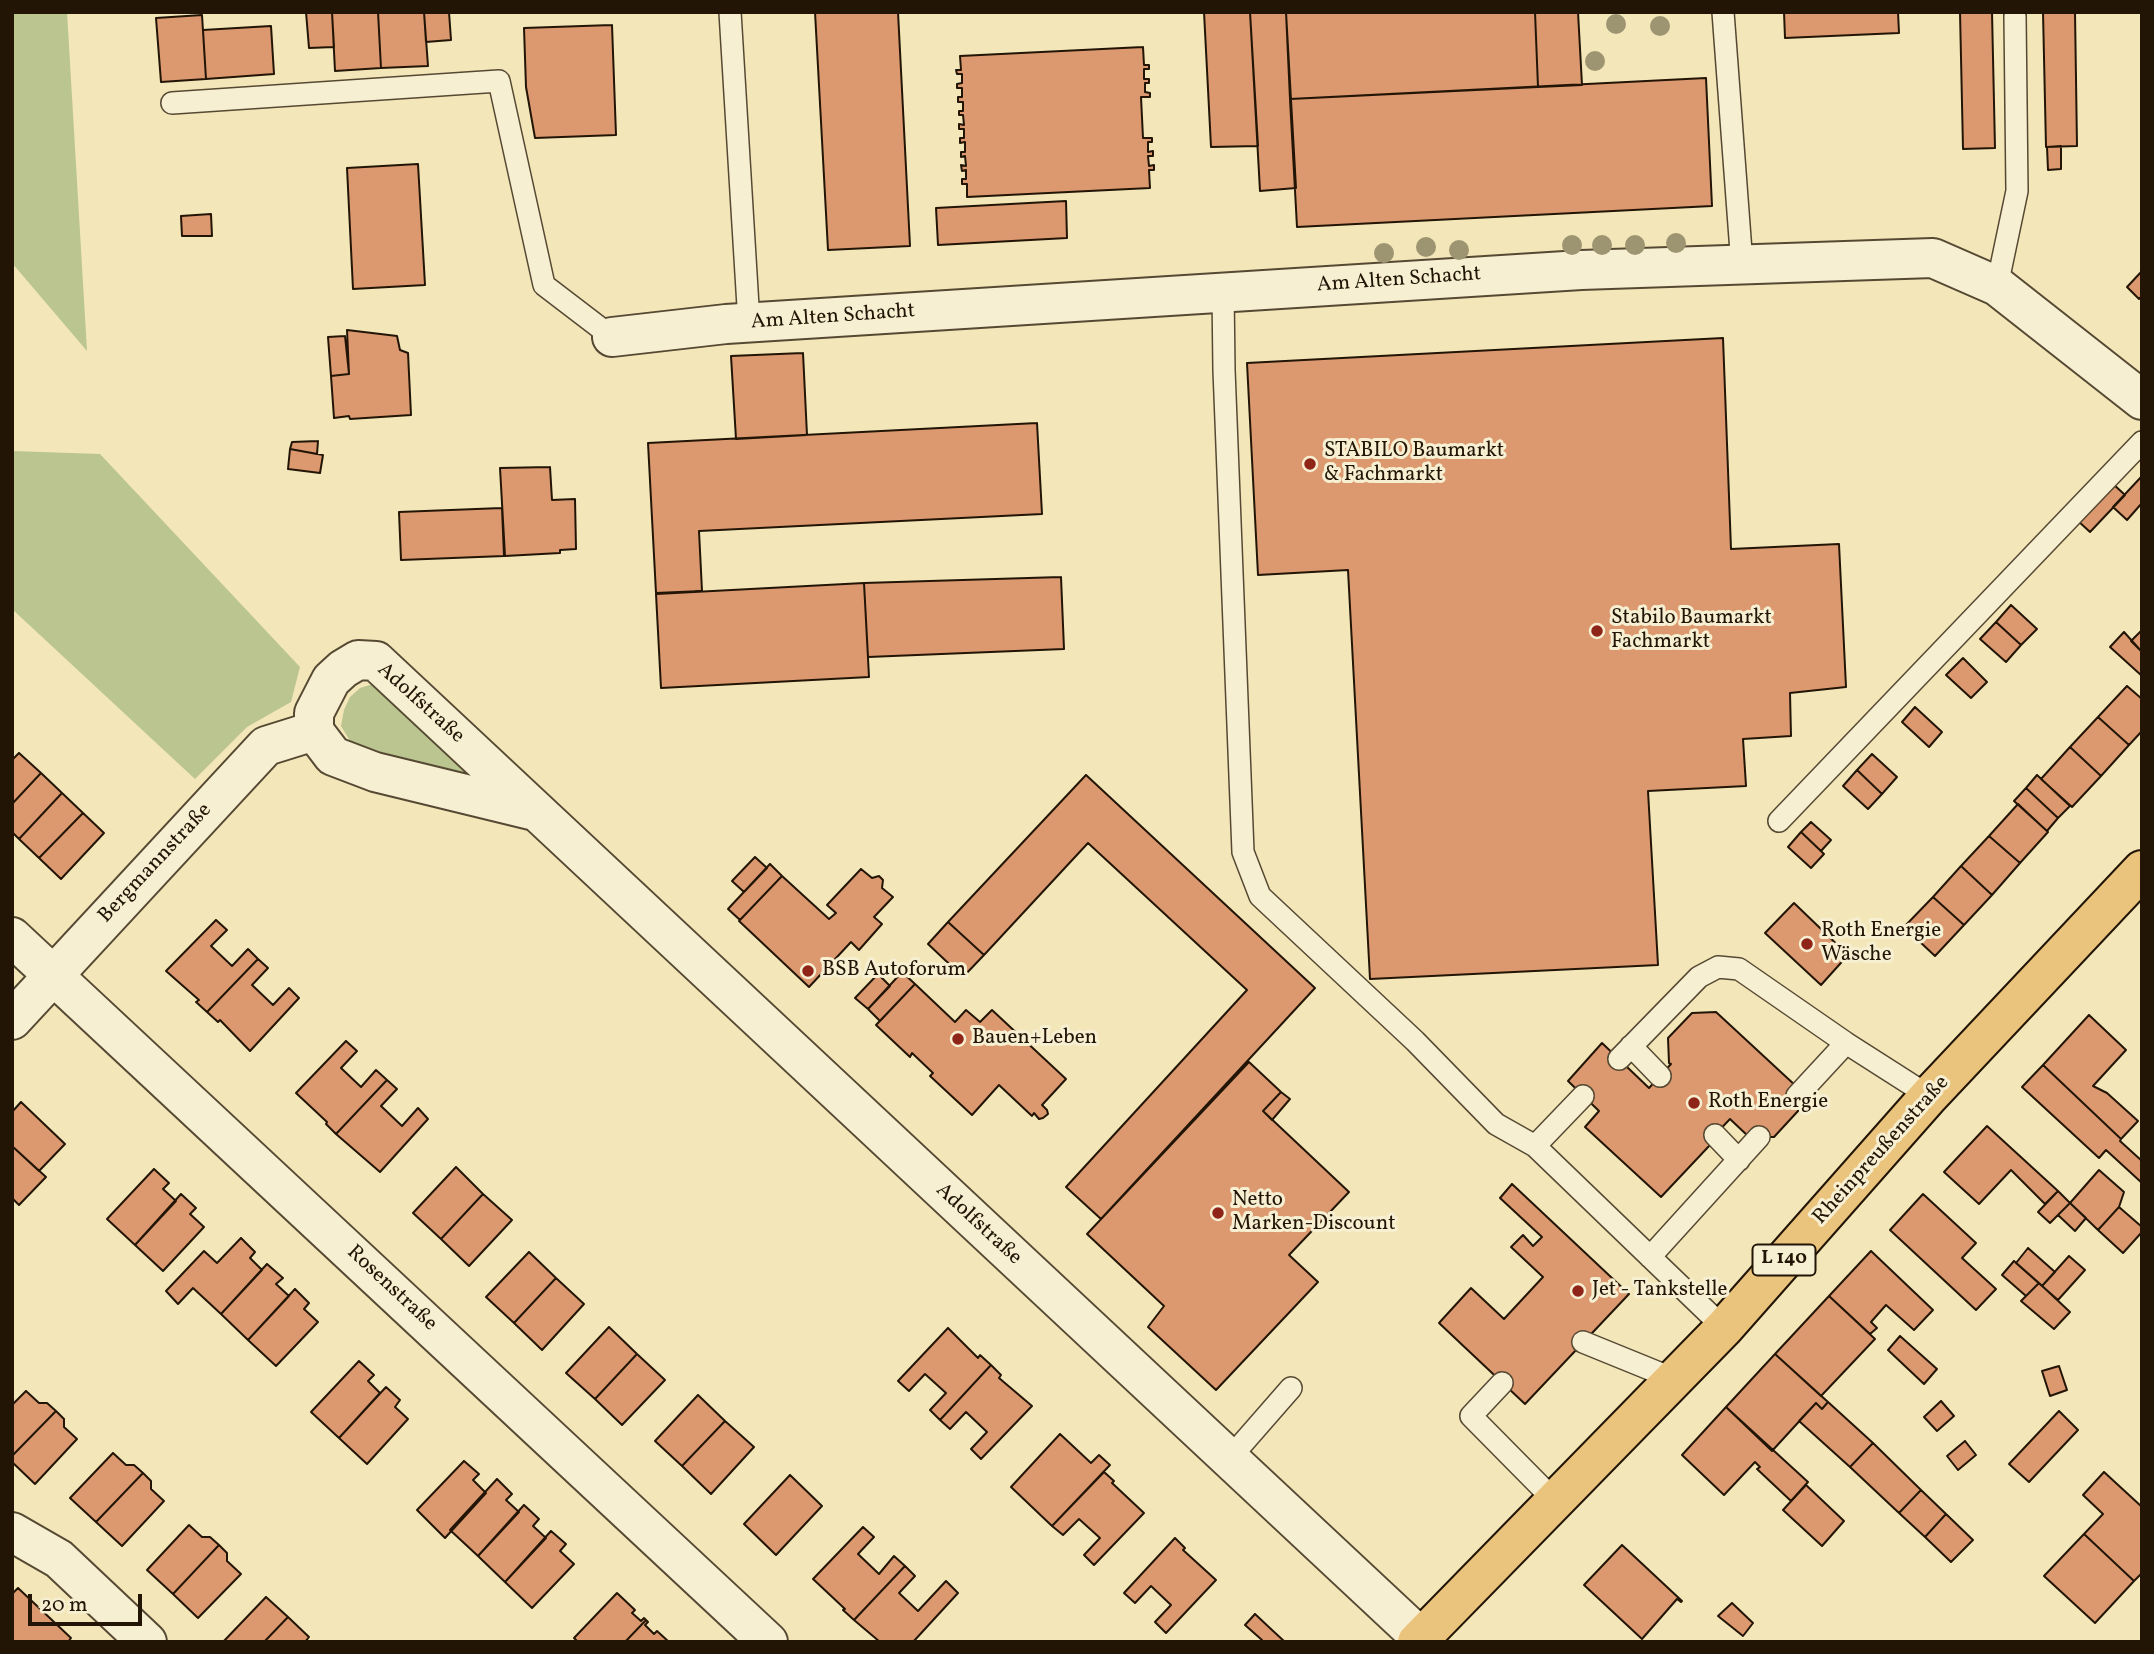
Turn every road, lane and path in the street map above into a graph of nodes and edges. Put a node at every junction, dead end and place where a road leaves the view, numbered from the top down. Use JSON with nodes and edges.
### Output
{"nodes":[{"id":1,"x":730,"y":12,"type":"edge"},
{"id":2,"x":1723,"y":12,"type":"edge"},
{"id":3,"x":2015,"y":16,"type":"dead end"},
{"id":4,"x":172,"y":103,"type":"dead end"},
{"id":5,"x":1742,"y":265,"type":"junction"},
{"id":6,"x":1997,"y":286,"type":"junction"},
{"id":7,"x":1223,"y":292,"type":"junction"},
{"id":8,"x":749,"y":323,"type":"junction"},
{"id":9,"x":612,"y":337,"type":"joint"},
{"id":10,"x":2142,"y":400,"type":"edge"},
{"id":11,"x":2142,"y":442,"type":"edge"},
{"id":12,"x":314,"y":731,"type":"junction"},
{"id":13,"x":535,"y":811,"type":"junction"},
{"id":14,"x":1779,"y":821,"type":"dead end"},
{"id":15,"x":2142,"y":870,"type":"edge"},
{"id":16,"x":12,"y":937,"type":"edge"},
{"id":17,"x":53,"y":974,"type":"junction"},
{"id":18,"x":12,"y":1020,"type":"edge"},
{"id":19,"x":1846,"y":1043,"type":"junction"},
{"id":20,"x":1660,"y":1076,"type":"dead end"},
{"id":21,"x":1583,"y":1096,"type":"dead end"},
{"id":22,"x":1797,"y":1096,"type":"dead end"},
{"id":23,"x":1930,"y":1097,"type":"junction"},
{"id":24,"x":1715,"y":1135,"type":"dead end"},
{"id":25,"x":1759,"y":1137,"type":"dead end"},
{"id":26,"x":1535,"y":1146,"type":"junction"},
{"id":27,"x":1739,"y":1160,"type":"junction"},
{"id":28,"x":1650,"y":1257,"type":"junction"},
{"id":29,"x":1724,"y":1328,"type":"junction"},
{"id":30,"x":1583,"y":1342,"type":"dead end"},
{"id":31,"x":1674,"y":1379,"type":"junction"},
{"id":32,"x":1503,"y":1383,"type":"dead end"},
{"id":33,"x":1291,"y":1388,"type":"dead end"},
{"id":34,"x":1229,"y":1459,"type":"junction"},
{"id":35,"x":1554,"y":1500,"type":"junction"},
{"id":36,"x":12,"y":1532,"type":"edge"},
{"id":37,"x":1419,"y":1640,"type":"edge"},
{"id":38,"x":147,"y":1642,"type":"edge"},
{"id":39,"x":768,"y":1642,"type":"edge"}],
"edges":[{"from":1,"to":8,"type":"lane"},
{"from":2,"to":5,"type":"lane"},
{"from":3,"to":6,"type":"lane"},
{"from":4,"to":9,"type":"lane"},
{"from":5,"to":6,"type":"street","name":"Am Alten Schacht"},
{"from":5,"to":7,"type":"street","name":"Am Alten Schacht"},
{"from":6,"to":10,"type":"street","name":"Am Alten Schacht"},
{"from":7,"to":8,"type":"street","name":"Am Alten Schacht"},
{"from":7,"to":26,"type":"lane"},
{"from":8,"to":9,"type":"street","name":"Am Alten Schacht"},
{"from":11,"to":14,"type":"lane"},
{"from":12,"to":13,"type":"street","name":"Adolfstraße"},
{"from":12,"to":13,"type":"street","name":"Adolfstraße"},
{"from":12,"to":17,"type":"street","name":"Bergmannstraße"},
{"from":13,"to":34,"type":"street","name":"Adolfstraße"},
{"from":15,"to":23,"type":"main road","name":"Rheinpreußenstraße","number":"L 140"},
{"from":16,"to":17,"type":"street","name":"Rosenstraße"},
{"from":17,"to":18,"type":"street","name":"Bergmannstraße"},
{"from":17,"to":39,"type":"street","name":"Rosenstraße"},
{"from":19,"to":20,"type":"lane"},
{"from":19,"to":22,"type":"lane"},
{"from":19,"to":23,"type":"lane"},
{"from":21,"to":26,"type":"lane"},
{"from":23,"to":29,"type":"main road","name":"Rheinpreußenstraße","number":"L 140"},
{"from":24,"to":27,"type":"lane"},
{"from":25,"to":27,"type":"lane"},
{"from":26,"to":28,"type":"lane"},
{"from":27,"to":28,"type":"lane"},
{"from":28,"to":29,"type":"lane"},
{"from":29,"to":31,"type":"main road","name":"Rheinpreußenstraße","number":"L 140"},
{"from":30,"to":31,"type":"lane"},
{"from":31,"to":35,"type":"main road","name":"Rheinpreußenstraße","number":"L 140"},
{"from":32,"to":35,"type":"lane"},
{"from":33,"to":34,"type":"lane"},
{"from":34,"to":37,"type":"street","name":"Adolfstraße"},
{"from":35,"to":37,"type":"main road","name":"Rheinpreußenstraße","number":"L 140"},
{"from":36,"to":38,"type":"street"}]}
